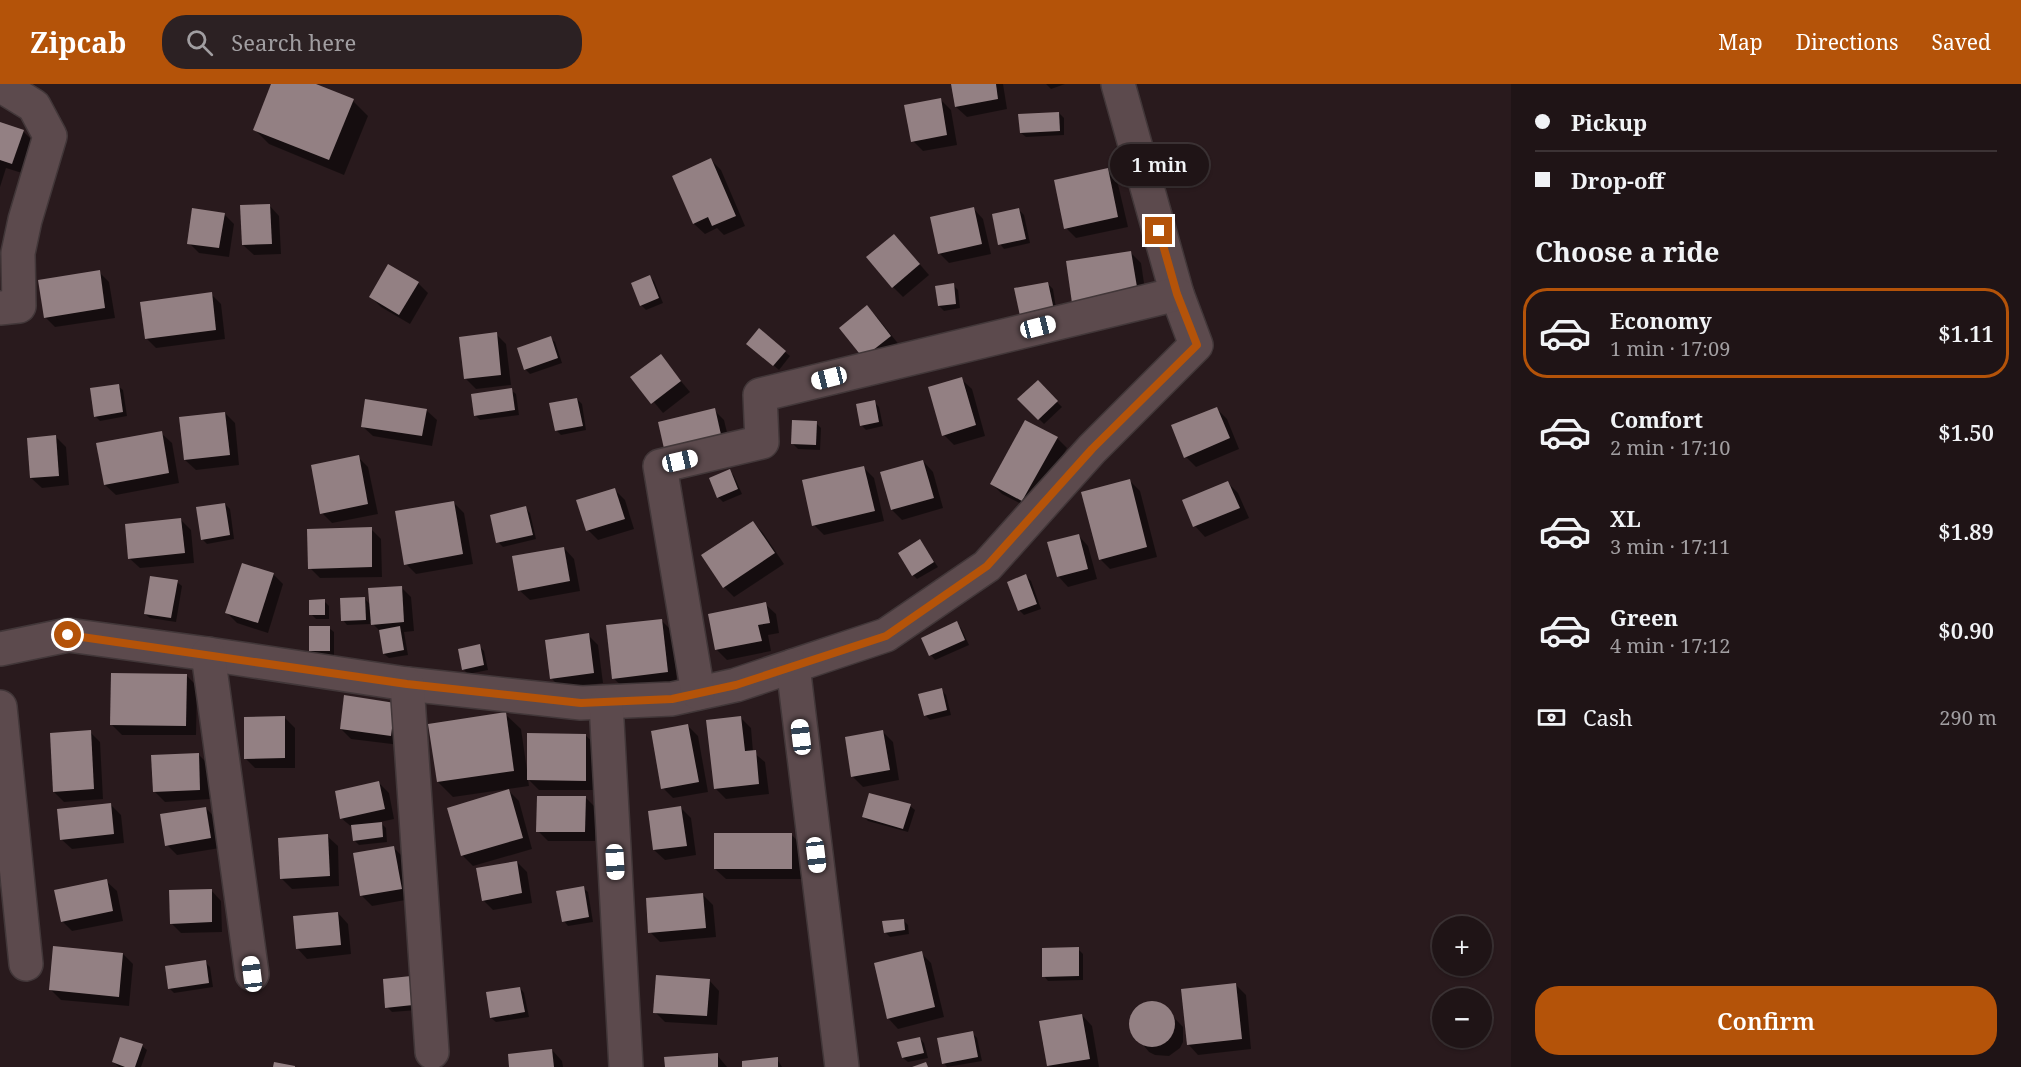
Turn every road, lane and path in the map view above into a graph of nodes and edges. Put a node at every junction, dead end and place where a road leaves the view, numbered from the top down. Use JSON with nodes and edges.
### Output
{"nodes":[{"id":1,"x":1118,"y":84,"type":"edge"},
{"id":2,"x":0,"y":85,"type":"edge"},
{"id":3,"x":1177,"y":294,"type":"junction"},
{"id":4,"x":0,"y":308,"type":"edge"},
{"id":5,"x":0,"y":649,"type":"edge"},
{"id":6,"x":208,"y":654,"type":"junction"},
{"id":7,"x":793,"y":666,"type":"junction"},
{"id":8,"x":407,"y":684,"type":"junction"},
{"id":9,"x":698,"y":693,"type":"junction"},
{"id":10,"x":606,"y":703,"type":"junction"},
{"id":11,"x":0,"y":707,"type":"edge"},
{"id":12,"x":26,"y":964,"type":"dead end"},
{"id":13,"x":252,"y":974,"type":"dead end"},
{"id":14,"x":432,"y":1052,"type":"dead end"},
{"id":15,"x":626,"y":1067,"type":"edge"},
{"id":16,"x":842,"y":1067,"type":"edge"}],
"edges":[{"from":1,"to":3,"type":"street"},
{"from":2,"to":4,"type":"street"},
{"from":3,"to":7,"type":"street"},
{"from":3,"to":9,"type":"street"},
{"from":5,"to":6,"type":"street"},
{"from":6,"to":8,"type":"street"},
{"from":6,"to":13,"type":"street"},
{"from":7,"to":9,"type":"street"},
{"from":7,"to":16,"type":"street"},
{"from":8,"to":10,"type":"street"},
{"from":8,"to":14,"type":"street"},
{"from":9,"to":10,"type":"street"},
{"from":10,"to":15,"type":"street"},
{"from":11,"to":12,"type":"street"}]}
